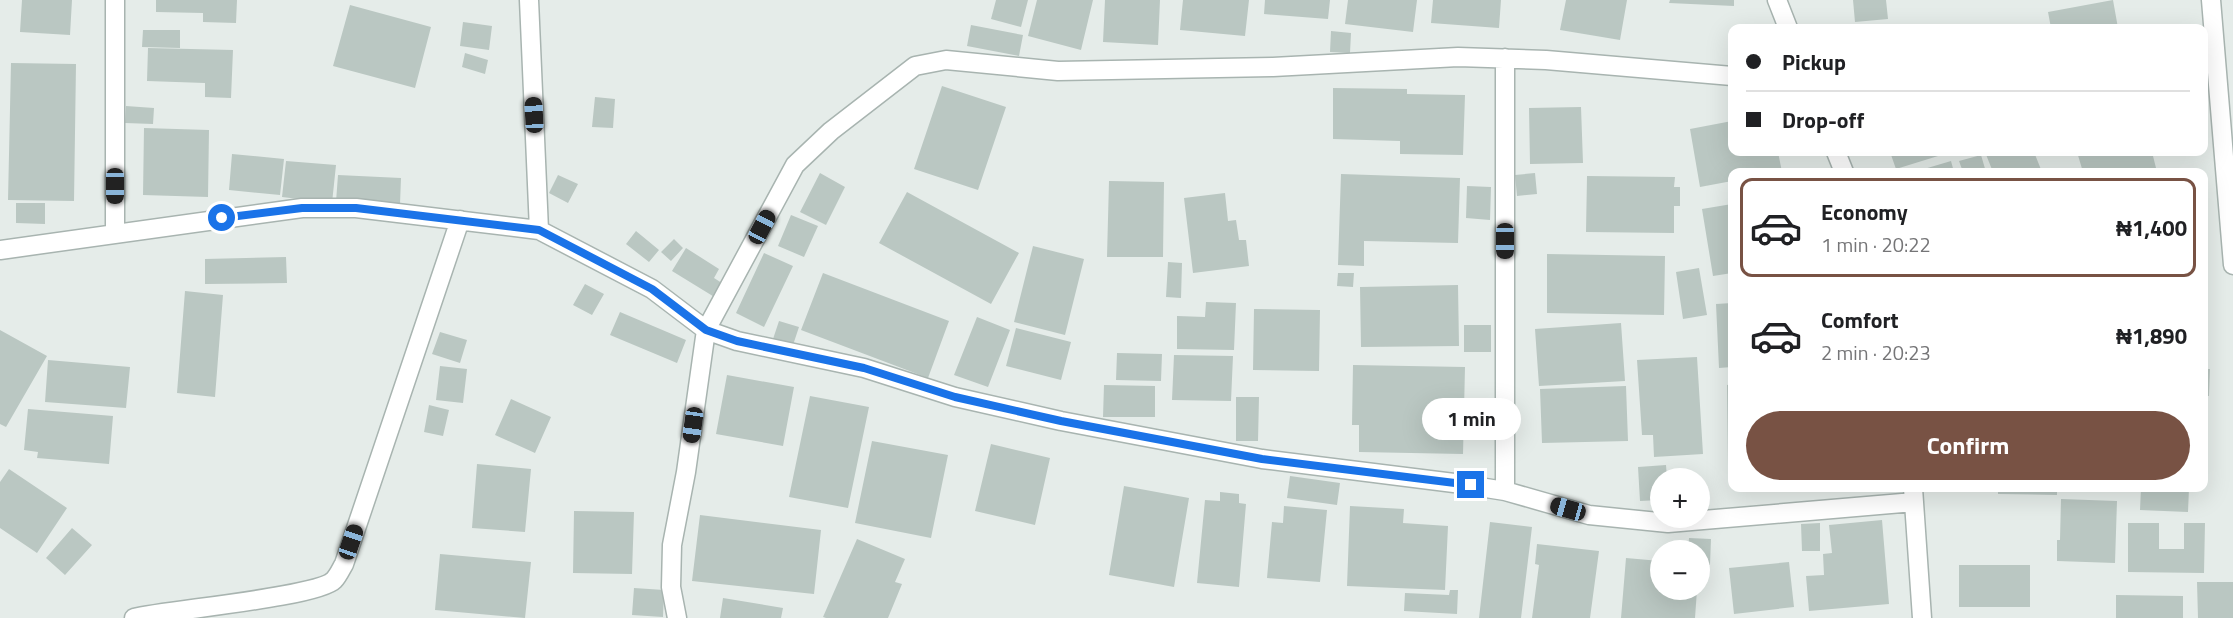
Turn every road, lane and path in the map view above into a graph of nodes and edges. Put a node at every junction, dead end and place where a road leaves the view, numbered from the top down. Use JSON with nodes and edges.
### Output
{"nodes":[{"id":1,"x":115,"y":0,"type":"edge"},
{"id":2,"x":529,"y":0,"type":"edge"},
{"id":3,"x":1777,"y":0,"type":"edge"},
{"id":4,"x":2211,"y":0,"type":"edge"},
{"id":5,"x":1786,"y":24,"type":"edge"},
{"id":6,"x":1505,"y":58,"type":"junction"},
{"id":7,"x":1728,"y":75,"type":"edge"},
{"id":8,"x":2225,"y":84,"type":"edge"},
{"id":9,"x":460,"y":220,"type":"junction"},
{"id":10,"x":539,"y":230,"type":"junction"},
{"id":11,"x":115,"y":233,"type":"junction"},
{"id":12,"x":0,"y":250,"type":"edge"},
{"id":13,"x":2233,"y":265,"type":"edge"},
{"id":14,"x":706,"y":330,"type":"junction"},
{"id":15,"x":1505,"y":491,"type":"junction"},
{"id":16,"x":1913,"y":495,"type":"edge"},
{"id":17,"x":134,"y":618,"type":"edge"},
{"id":18,"x":677,"y":618,"type":"edge"},
{"id":19,"x":1922,"y":618,"type":"edge"}],
"edges":[{"from":1,"to":11,"type":"street"},
{"from":2,"to":10,"type":"street"},
{"from":3,"to":5,"type":"street"},
{"from":4,"to":8,"type":"street"},
{"from":6,"to":7,"type":"street"},
{"from":6,"to":14,"type":"street"},
{"from":6,"to":15,"type":"street"},
{"from":8,"to":13,"type":"street"},
{"from":9,"to":10,"type":"street"},
{"from":9,"to":11,"type":"street"},
{"from":9,"to":17,"type":"street"},
{"from":10,"to":14,"type":"street"},
{"from":11,"to":12,"type":"street"},
{"from":14,"to":15,"type":"street"},
{"from":14,"to":18,"type":"street"},
{"from":15,"to":16,"type":"street"},
{"from":16,"to":19,"type":"street"}]}
